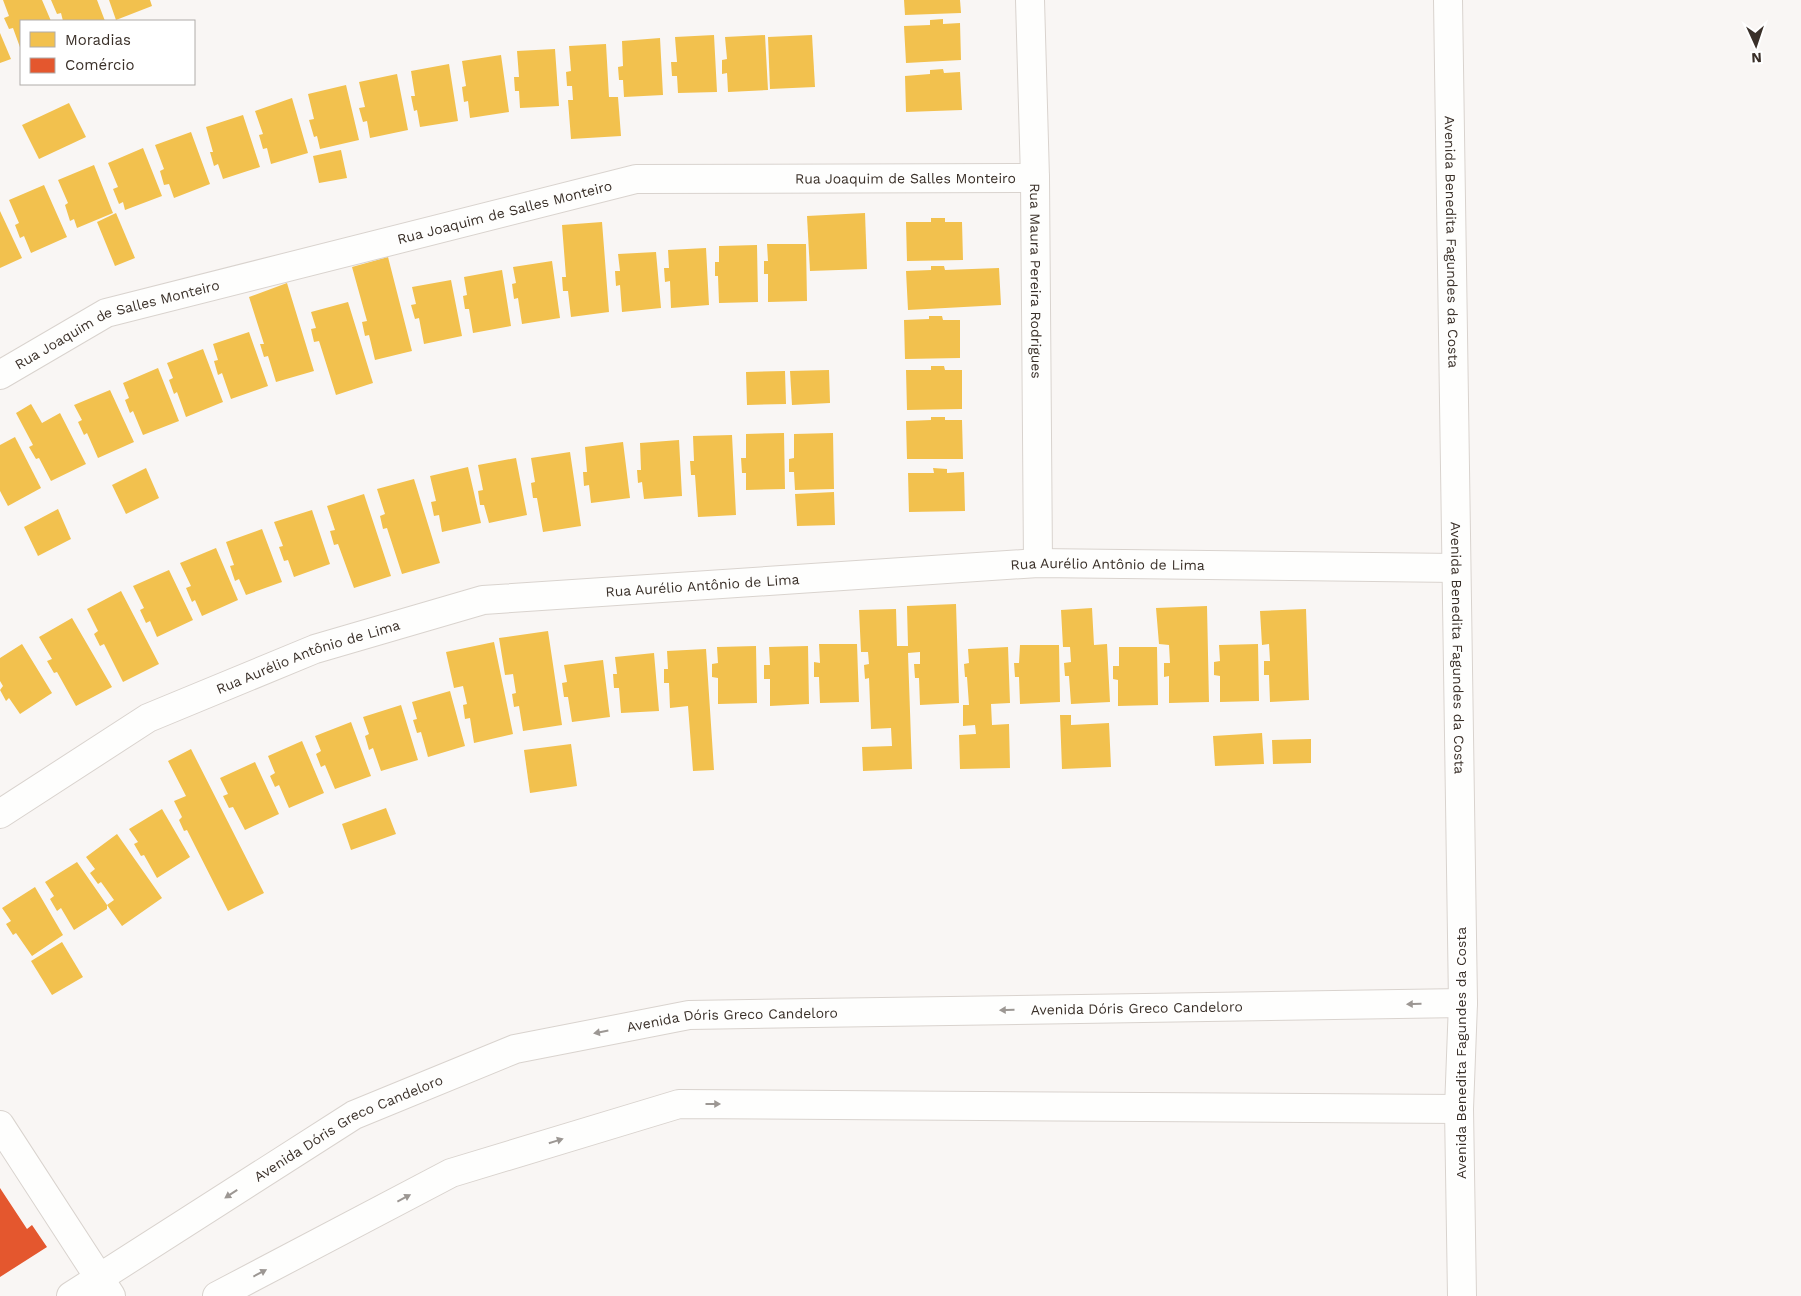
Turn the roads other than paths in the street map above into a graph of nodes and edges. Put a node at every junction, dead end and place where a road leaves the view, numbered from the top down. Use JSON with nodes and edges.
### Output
{"nodes":[{"id":1,"x":1030,"y":0,"type":"edge"},
{"id":2,"x":1448,"y":0,"type":"edge"},
{"id":3,"x":1035,"y":178,"type":"junction"},
{"id":4,"x":0,"y":375,"type":"edge"},
{"id":5,"x":1038,"y":563,"type":"junction"},
{"id":6,"x":1456,"y":568,"type":"junction"},
{"id":7,"x":0,"y":814,"type":"edge"},
{"id":8,"x":1463,"y":1003,"type":"junction"},
{"id":9,"x":1459,"y":1110,"type":"junction"},
{"id":10,"x":0,"y":1125,"type":"edge"},
{"id":11,"x":105,"y":1287,"type":"edge"},
{"id":12,"x":71,"y":1296,"type":"edge"},
{"id":13,"x":217,"y":1296,"type":"edge"},
{"id":14,"x":1462,"y":1296,"type":"edge"}],
"edges":[{"from":1,"to":3,"type":"street","name":"Rua Maura Pereira Rodrigues"},
{"from":2,"to":6,"type":"street","name":"Avenida Benedita Fagundes da Costa"},
{"from":3,"to":4,"type":"street","name":"Rua Joaquim de Salles Monteiro"},
{"from":3,"to":5,"type":"street","name":"Rua Maura Pereira Rodrigues"},
{"from":5,"to":6,"type":"street","name":"Rua Aurélio Antônio de Lima"},
{"from":5,"to":7,"type":"street","name":"Rua Aurélio Antônio de Lima"},
{"from":6,"to":8,"type":"street","name":"Avenida Benedita Fagundes da Costa"},
{"from":8,"to":9,"type":"street","name":"Avenida Benedita Fagundes da Costa"},
{"from":8,"to":11,"type":"street","name":"Avenida Dóris Greco Candeloro","one_way":true},
{"from":13,"to":9,"type":"street","one_way":true},
{"from":9,"to":14,"type":"street","name":"Avenida Benedita Fagundes da Costa"},
{"from":10,"to":11,"type":"street"},
{"from":11,"to":12,"type":"street","name":"Avenida Dóris Greco Candeloro"}]}
